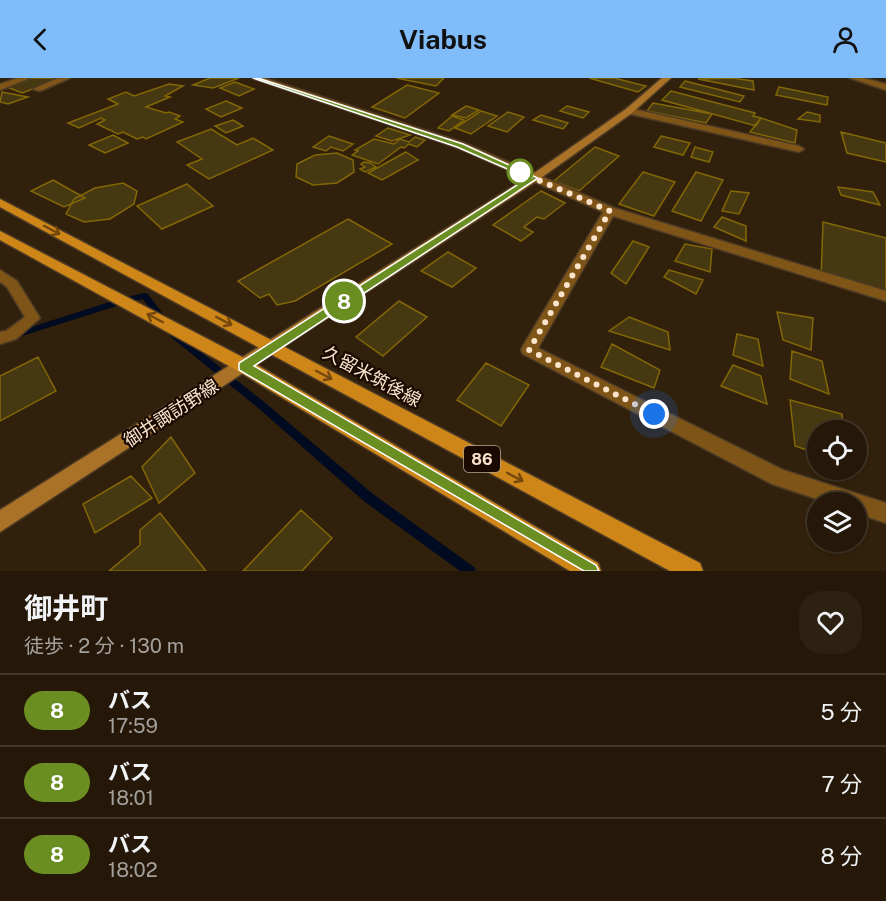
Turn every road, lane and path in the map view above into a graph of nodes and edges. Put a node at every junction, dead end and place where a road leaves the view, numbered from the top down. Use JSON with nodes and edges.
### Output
{"nodes":[{"id":1,"x":26,"y":78,"type":"edge"},
{"id":2,"x":66,"y":78,"type":"edge"},
{"id":3,"x":256,"y":78,"type":"edge"},
{"id":4,"x":667,"y":78,"type":"edge"},
{"id":5,"x":854,"y":78,"type":"edge"},
{"id":6,"x":0,"y":87,"type":"edge"},
{"id":7,"x":886,"y":87,"type":"edge"},
{"id":8,"x":37,"y":89,"type":"dead end"},
{"id":9,"x":629,"y":111,"type":"junction"},
{"id":10,"x":799,"y":149,"type":"dead end"},
{"id":11,"x":534,"y":178,"type":"junction"},
{"id":12,"x":0,"y":202,"type":"edge"},
{"id":13,"x":610,"y":211,"type":"junction"},
{"id":14,"x":0,"y":235,"type":"edge"},
{"id":15,"x":0,"y":275,"type":"edge"},
{"id":16,"x":886,"y":296,"type":"edge"},
{"id":17,"x":0,"y":338,"type":"edge"},
{"id":18,"x":273,"y":347,"type":"junction"},
{"id":19,"x":244,"y":366,"type":"junction"},
{"id":20,"x":822,"y":492,"type":"edge"},
{"id":21,"x":867,"y":507,"type":"edge"},
{"id":22,"x":886,"y":513,"type":"edge"},
{"id":23,"x":0,"y":522,"type":"edge"},
{"id":24,"x":590,"y":571,"type":"edge"},
{"id":25,"x":692,"y":571,"type":"edge"}],
"edges":[{"from":1,"to":6,"type":"street"},
{"from":2,"to":8,"type":"street"},
{"from":3,"to":11,"type":"street"},
{"from":4,"to":9,"type":"main road","name":"御井諏訪野線"},
{"from":5,"to":7,"type":"street"},
{"from":9,"to":10,"type":"street"},
{"from":9,"to":11,"type":"main road","name":"御井諏訪野線"},
{"from":11,"to":13,"type":"street"},
{"from":11,"to":18,"type":"main road","name":"御井諏訪野線"},
{"from":12,"to":18,"type":"main road","name":"久留米筑後線","number":"86","one_way":true},
{"from":13,"to":16,"type":"street"},
{"from":13,"to":20,"type":"street"},
{"from":19,"to":14,"type":"main road","number":"86","one_way":true},
{"from":15,"to":17,"type":"street"},
{"from":18,"to":19,"type":"main road","name":"御井諏訪野線"},
{"from":18,"to":25,"type":"main road","name":"久留米筑後線","number":"86","one_way":true},
{"from":19,"to":23,"type":"main road","name":"御井諏訪野線"},
{"from":19,"to":24,"type":"main road","number":"86"},
{"from":21,"to":22,"type":"street"}]}
